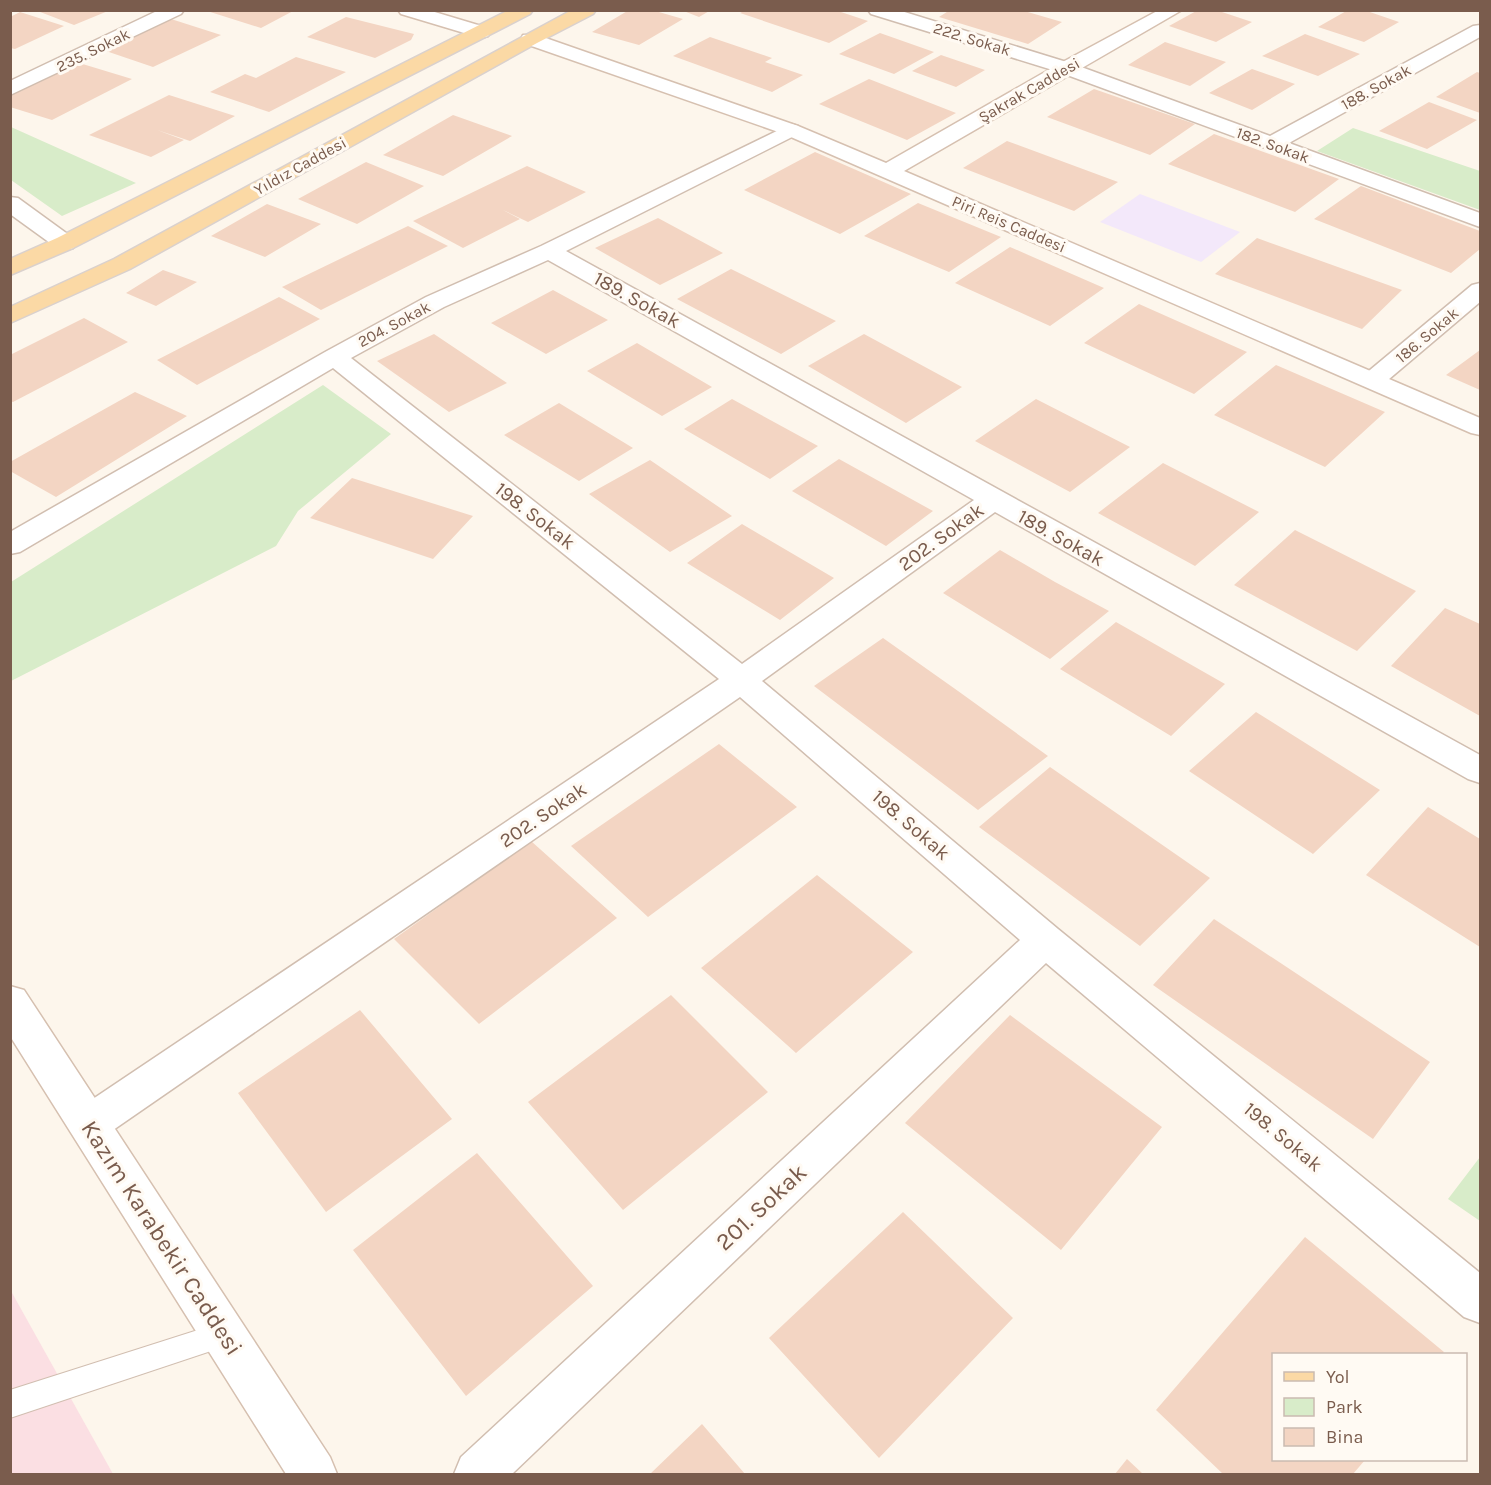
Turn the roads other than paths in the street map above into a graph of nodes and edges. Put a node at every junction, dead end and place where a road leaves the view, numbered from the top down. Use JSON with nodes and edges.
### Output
{"nodes":[{"id":1,"x":175,"y":10,"type":"edge"},
{"id":2,"x":407,"y":10,"type":"edge"},
{"id":3,"x":524,"y":10,"type":"edge"},
{"id":4,"x":587,"y":10,"type":"edge"},
{"id":5,"x":878,"y":10,"type":"edge"},
{"id":6,"x":1173,"y":10,"type":"edge"},
{"id":7,"x":1478,"y":18,"type":"edge"},
{"id":8,"x":481,"y":32,"type":"junction"},
{"id":9,"x":530,"y":39,"type":"junction"},
{"id":10,"x":1066,"y":68,"type":"junction"},
{"id":11,"x":10,"y":89,"type":"edge"},
{"id":12,"x":791,"y":130,"type":"junction"},
{"id":13,"x":1271,"y":144,"type":"junction"},
{"id":14,"x":887,"y":172,"type":"junction"},
{"id":15,"x":10,"y":202,"type":"edge"},
{"id":16,"x":1480,"y":220,"type":"edge"},
{"id":17,"x":65,"y":243,"type":"junction"},
{"id":18,"x":549,"y":251,"type":"junction"},
{"id":19,"x":10,"y":268,"type":"edge"},
{"id":20,"x":1480,"y":290,"type":"edge"},
{"id":21,"x":10,"y":315,"type":"edge"},
{"id":22,"x":334,"y":357,"type":"junction"},
{"id":23,"x":1373,"y":380,"type":"junction"},
{"id":24,"x":1480,"y":427,"type":"edge"},
{"id":25,"x":993,"y":500,"type":"junction"},
{"id":26,"x":10,"y":545,"type":"edge"},
{"id":27,"x":741,"y":680,"type":"junction"},
{"id":28,"x":1480,"y":770,"type":"edge"},
{"id":29,"x":1045,"y":940,"type":"junction"},
{"id":30,"x":10,"y":1002,"type":"edge"},
{"id":31,"x":89,"y":1124,"type":"junction"},
{"id":32,"x":1480,"y":1301,"type":"edge"},
{"id":33,"x":223,"y":1335,"type":"junction"},
{"id":34,"x":10,"y":1404,"type":"edge"},
{"id":35,"x":313,"y":1474,"type":"edge"},
{"id":36,"x":478,"y":1474,"type":"edge"}],
"edges":[{"from":1,"to":11,"type":"street","name":"235. Sokak"},
{"from":2,"to":8,"type":"street"},
{"from":3,"to":8,"type":"main road","name":"Yıldız Caddesi"},
{"from":4,"to":9,"type":"main road","name":"Yıldız Caddesi"},
{"from":5,"to":10,"type":"street","name":"222. Sokak"},
{"from":6,"to":10,"type":"street","name":"Şakrak Caddesi"},
{"from":7,"to":13,"type":"street","name":"188. Sokak"},
{"from":8,"to":17,"type":"main road","name":"Yıldız Caddesi"},
{"from":9,"to":12,"type":"street","name":"Piri Reis Caddesi"},
{"from":9,"to":21,"type":"main road","name":"Yıldız Caddesi"},
{"from":10,"to":13,"type":"street","name":"182. Sokak"},
{"from":10,"to":14,"type":"street","name":"Şakrak Caddesi"},
{"from":12,"to":14,"type":"street","name":"Piri Reis Caddesi"},
{"from":12,"to":18,"type":"street","name":"204. Sokak"},
{"from":13,"to":16,"type":"street","name":"182. Sokak"},
{"from":14,"to":23,"type":"street","name":"Piri Reis Caddesi"},
{"from":15,"to":17,"type":"street"},
{"from":17,"to":19,"type":"main road","name":"Yıldız Caddesi"},
{"from":18,"to":22,"type":"street","name":"204. Sokak"},
{"from":18,"to":25,"type":"street","name":"189. Sokak"},
{"from":20,"to":23,"type":"street","name":"186. Sokak"},
{"from":22,"to":26,"type":"street","name":"204. Sokak"},
{"from":22,"to":27,"type":"street","name":"198. Sokak"},
{"from":23,"to":24,"type":"street","name":"Piri Reis Caddesi"},
{"from":25,"to":27,"type":"street","name":"202. Sokak"},
{"from":25,"to":28,"type":"street","name":"189. Sokak"},
{"from":27,"to":29,"type":"street","name":"198. Sokak"},
{"from":27,"to":31,"type":"street","name":"202. Sokak"},
{"from":29,"to":32,"type":"street","name":"198. Sokak"},
{"from":29,"to":36,"type":"street","name":"201. Sokak"},
{"from":30,"to":31,"type":"street","name":"Kazım Karabekir Caddesi"},
{"from":31,"to":33,"type":"street","name":"Kazım Karabekir Caddesi"},
{"from":33,"to":34,"type":"lane"},
{"from":33,"to":35,"type":"street","name":"Kazım Karabekir Caddesi"}]}
